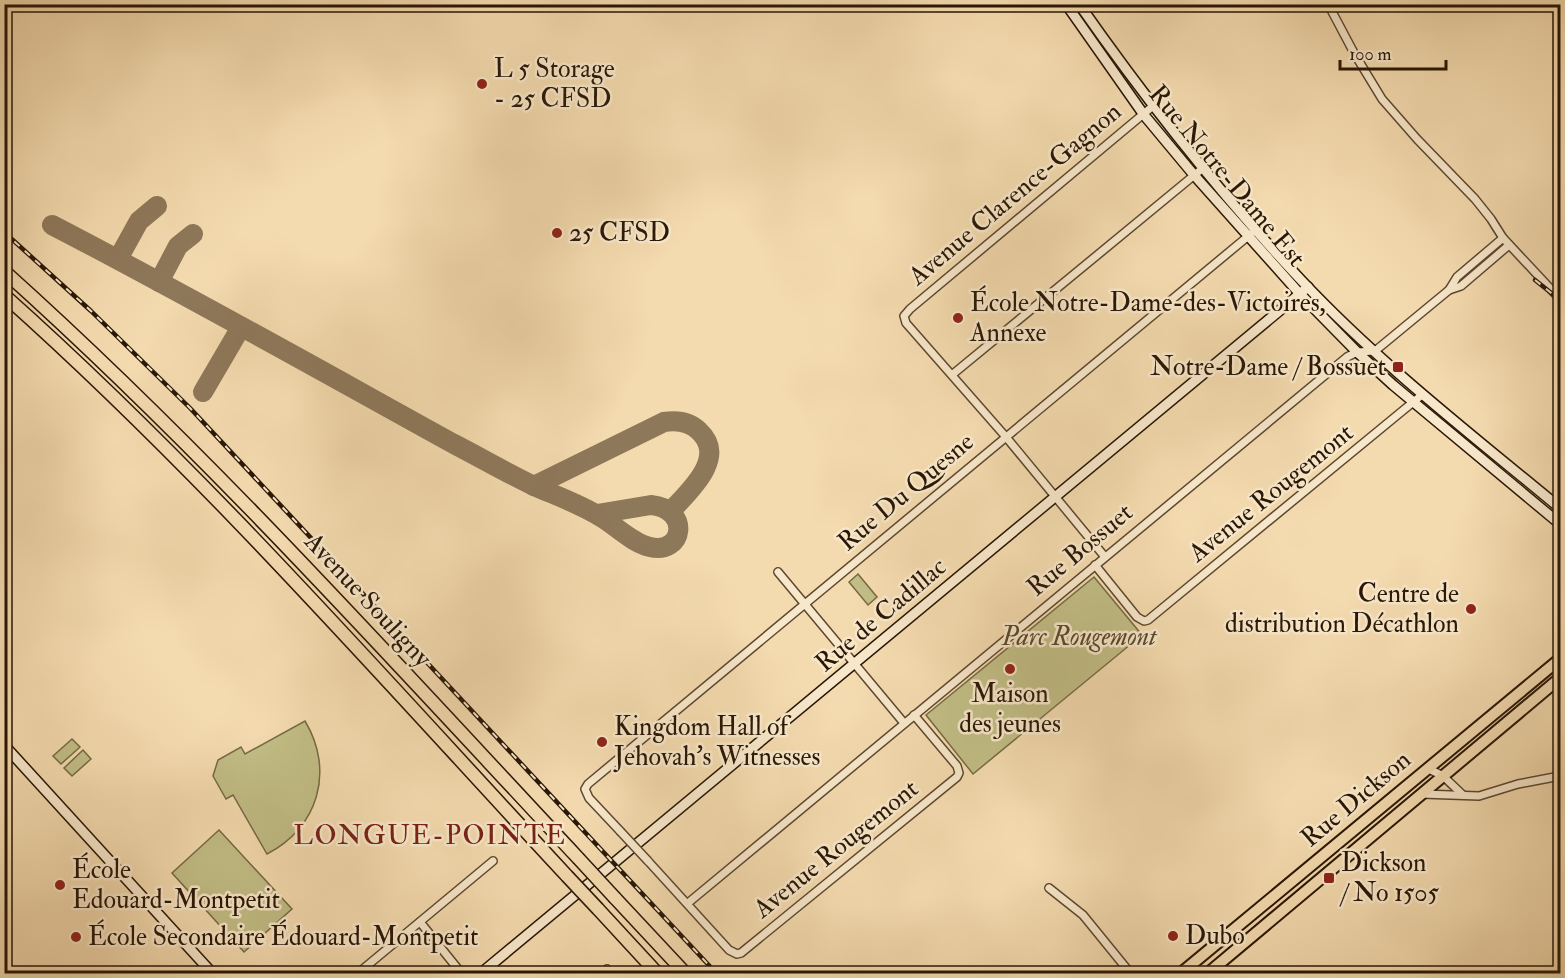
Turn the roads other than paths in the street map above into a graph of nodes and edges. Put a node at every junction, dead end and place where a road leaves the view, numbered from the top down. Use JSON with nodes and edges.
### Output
{"nodes":[{"id":1,"x":1066,"y":4,"type":"edge"},
{"id":2,"x":1079,"y":4,"type":"edge"},
{"id":3,"x":1328,"y":4,"type":"edge"},
{"id":4,"x":1154,"y":106,"type":"junction"},
{"id":5,"x":1144,"y":114,"type":"junction"},
{"id":6,"x":1203,"y":168,"type":"junction"},
{"id":7,"x":1194,"y":175,"type":"junction"},
{"id":8,"x":1256,"y":229,"type":"junction"},
{"id":9,"x":1248,"y":237,"type":"junction"},
{"id":10,"x":1503,"y":238,"type":"junction"},
{"id":11,"x":1509,"y":245,"type":"junction"},
{"id":12,"x":4,"y":271,"type":"edge"},
{"id":13,"x":1308,"y":287,"type":"junction"},
{"id":14,"x":1449,"y":290,"type":"junction"},
{"id":15,"x":1300,"y":294,"type":"junction"},
{"id":16,"x":4,"y":295,"type":"edge"},
{"id":17,"x":1560,"y":299,"type":"edge"},
{"id":18,"x":1375,"y":351,"type":"junction"},
{"id":19,"x":1357,"y":352,"type":"junction"},
{"id":20,"x":953,"y":374,"type":"junction"},
{"id":21,"x":1423,"y":394,"type":"junction"},
{"id":22,"x":1413,"y":403,"type":"junction"},
{"id":23,"x":1006,"y":437,"type":"junction"},
{"id":24,"x":1515,"y":470,"type":"junction"},
{"id":25,"x":1508,"y":479,"type":"junction"},
{"id":26,"x":1056,"y":497,"type":"junction"},
{"id":27,"x":1560,"y":508,"type":"edge"},
{"id":28,"x":1560,"y":524,"type":"edge"},
{"id":29,"x":1105,"y":557,"type":"junction"},
{"id":30,"x":1095,"y":565,"type":"junction"},
{"id":31,"x":778,"y":572,"type":"dead end"},
{"id":32,"x":805,"y":603,"type":"junction"},
{"id":33,"x":1560,"y":659,"type":"edge"},
{"id":34,"x":855,"y":663,"type":"junction"},
{"id":35,"x":1560,"y":678,"type":"edge"},
{"id":36,"x":1508,"y":703,"type":"junction"},
{"id":37,"x":1518,"y":714,"type":"junction"},
{"id":38,"x":914,"y":715,"type":"junction"},
{"id":39,"x":904,"y":723,"type":"junction"},
{"id":40,"x":1475,"y":730,"type":"junction"},
{"id":41,"x":1485,"y":742,"type":"junction"},
{"id":42,"x":4,"y":745,"type":"edge"},
{"id":43,"x":1429,"y":769,"type":"junction"},
{"id":44,"x":1443,"y":776,"type":"junction"},
{"id":45,"x":1560,"y":776,"type":"edge"},
{"id":46,"x":1422,"y":794,"type":"junction"},
{"id":47,"x":1465,"y":796,"type":"junction"},
{"id":48,"x":493,"y":861,"type":"dead end"},
{"id":49,"x":1049,"y":888,"type":"dead end"},
{"id":50,"x":688,"y":903,"type":"junction"},
{"id":51,"x":420,"y":922,"type":"junction"},
{"id":52,"x":213,"y":974,"type":"edge"},
{"id":53,"x":357,"y":974,"type":"edge"},
{"id":54,"x":462,"y":974,"type":"edge"},
{"id":55,"x":480,"y":974,"type":"edge"},
{"id":56,"x":658,"y":974,"type":"edge"},
{"id":57,"x":686,"y":974,"type":"edge"},
{"id":58,"x":1131,"y":974,"type":"edge"},
{"id":59,"x":1180,"y":974,"type":"edge"},
{"id":60,"x":1207,"y":974,"type":"edge"}],
"edges":[{"from":1,"to":5,"type":"main road","name":"Rue Notre-Dame Est"},
{"from":2,"to":4,"type":"main road","name":"Rue Notre-Dame Est"},
{"from":3,"to":10,"type":"street"},
{"from":4,"to":5,"type":"street","name":"Avenue Clarence-Gagnon"},
{"from":4,"to":6,"type":"main road","name":"Rue Notre-Dame Est"},
{"from":5,"to":7,"type":"main road","name":"Rue Notre-Dame Est"},
{"from":5,"to":20,"type":"street","name":"Avenue Clarence-Gagnon"},
{"from":6,"to":7,"type":"street"},
{"from":6,"to":8,"type":"main road","name":"Rue Notre-Dame Est"},
{"from":7,"to":9,"type":"main road","name":"Rue Notre-Dame Est"},
{"from":7,"to":20,"type":"street"},
{"from":8,"to":9,"type":"street","name":"Rue Du Quesne"},
{"from":8,"to":13,"type":"main road","name":"Rue Notre-Dame Est"},
{"from":9,"to":15,"type":"main road","name":"Rue Notre-Dame Est"},
{"from":9,"to":23,"type":"street","name":"Rue Du Quesne"},
{"from":10,"to":11,"type":"street"},
{"from":10,"to":14,"type":"street"},
{"from":11,"to":14,"type":"street"},
{"from":11,"to":17,"type":"street"},
{"from":12,"to":57,"type":"highway","name":"Avenue Souligny","bridge":true},
{"from":13,"to":15,"type":"main road","name":"Rue de Cadillac"},
{"from":13,"to":18,"type":"main road","name":"Rue Notre-Dame Est"},
{"from":14,"to":18,"type":"street"},
{"from":15,"to":19,"type":"main road","name":"Rue Notre-Dame Est"},
{"from":15,"to":26,"type":"main road","name":"Rue de Cadillac"},
{"from":16,"to":56,"type":"highway","name":"Avenue Souligny","bridge":true},
{"from":18,"to":19,"type":"street"},
{"from":18,"to":21,"type":"main road","name":"Rue Notre-Dame Est"},
{"from":19,"to":22,"type":"main road","name":"Rue Notre-Dame Est"},
{"from":19,"to":29,"type":"street","name":"Rue Bossuet"},
{"from":20,"to":23,"type":"street"},
{"from":21,"to":22,"type":"street","name":"Avenue Rougemont"},
{"from":21,"to":24,"type":"main road","name":"Rue Notre-Dame Est"},
{"from":22,"to":25,"type":"main road","name":"Rue Notre-Dame Est"},
{"from":22,"to":30,"type":"street","name":"Avenue Rougemont"},
{"from":23,"to":26,"type":"street"},
{"from":23,"to":32,"type":"street","name":"Rue Du Quesne"},
{"from":24,"to":25,"type":"main road"},
{"from":24,"to":27,"type":"main road","name":"Rue Notre-Dame Est"},
{"from":25,"to":28,"type":"main road","name":"Rue Notre-Dame Est"},
{"from":26,"to":29,"type":"street"},
{"from":26,"to":34,"type":"main road","name":"Rue de Cadillac"},
{"from":29,"to":30,"type":"street","name":"Rue Bossuet"},
{"from":30,"to":38,"type":"street","name":"Rue Bossuet"},
{"from":31,"to":32,"type":"street"},
{"from":32,"to":34,"type":"street"},
{"from":32,"to":50,"type":"street","name":"Rue Du Quesne","bridge":true},
{"from":33,"to":36,"type":"main road","name":"Rue Dickson"},
{"from":34,"to":39,"type":"street"},
{"from":34,"to":55,"type":"main road","name":"Rue de Cadillac"},
{"from":35,"to":37,"type":"main road","name":"Rue Dickson"},
{"from":36,"to":37,"type":"main road"},
{"from":36,"to":40,"type":"main road","name":"Rue Dickson"},
{"from":37,"to":41,"type":"main road","name":"Rue Dickson"},
{"from":38,"to":39,"type":"street","name":"Rue Bossuet"},
{"from":38,"to":50,"type":"street","name":"Avenue Rougemont"},
{"from":39,"to":50,"type":"street","name":"Rue Bossuet"},
{"from":40,"to":41,"type":"main road"},
{"from":40,"to":43,"type":"main road","name":"Rue Dickson"},
{"from":41,"to":44,"type":"main road","name":"Rue Dickson"},
{"from":42,"to":52,"type":"main road"},
{"from":43,"to":44,"type":"street"},
{"from":43,"to":59,"type":"main road","name":"Rue Dickson"},
{"from":44,"to":46,"type":"main road","name":"Rue Dickson"},
{"from":44,"to":47,"type":"street"},
{"from":45,"to":47,"type":"street"},
{"from":46,"to":47,"type":"street"},
{"from":46,"to":60,"type":"main road","name":"Rue Dickson"},
{"from":48,"to":51,"type":"street"},
{"from":49,"to":58,"type":"street"},
{"from":51,"to":53,"type":"street"},
{"from":51,"to":54,"type":"street"}]}
